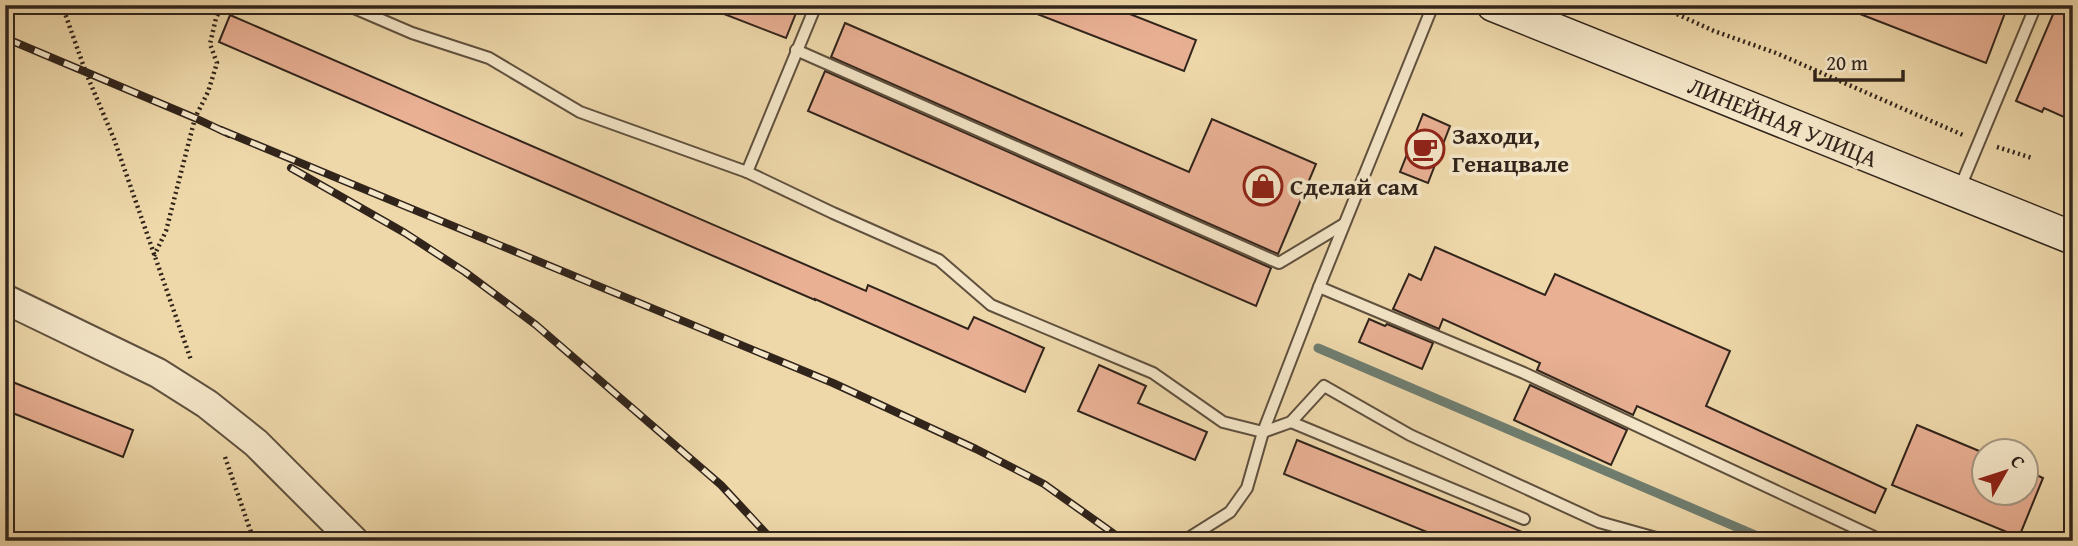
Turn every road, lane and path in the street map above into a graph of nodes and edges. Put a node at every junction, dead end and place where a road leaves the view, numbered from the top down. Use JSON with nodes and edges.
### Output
{"nodes":[{"id":1,"x":62,"y":5,"type":"edge"},
{"id":2,"x":223,"y":5,"type":"edge"},
{"id":3,"x":347,"y":5,"type":"edge"},
{"id":4,"x":816,"y":5,"type":"edge"},
{"id":5,"x":1433,"y":5,"type":"edge"},
{"id":6,"x":1493,"y":5,"type":"edge"},
{"id":7,"x":1657,"y":5,"type":"edge"},
{"id":8,"x":2036,"y":5,"type":"edge"},
{"id":9,"x":796,"y":50,"type":"junction"},
{"id":10,"x":1979,"y":142,"type":"junction"},
{"id":11,"x":2032,"y":158,"type":"dead end"},
{"id":12,"x":747,"y":172,"type":"junction"},
{"id":13,"x":1958,"y":192,"type":"junction"},
{"id":14,"x":1344,"y":224,"type":"junction"},
{"id":15,"x":2069,"y":240,"type":"edge"},
{"id":16,"x":154,"y":257,"type":"junction"},
{"id":17,"x":1319,"y":287,"type":"junction"},
{"id":18,"x":5,"y":299,"type":"edge"},
{"id":19,"x":207,"y":404,"type":"junction"},
{"id":20,"x":1291,"y":422,"type":"junction"},
{"id":21,"x":1263,"y":432,"type":"junction"},
{"id":22,"x":224,"y":454,"type":"dead end"},
{"id":23,"x":1524,"y":519,"type":"dead end"},
{"id":24,"x":254,"y":541,"type":"edge"},
{"id":25,"x":354,"y":541,"type":"edge"},
{"id":26,"x":1184,"y":541,"type":"edge"},
{"id":27,"x":1667,"y":541,"type":"edge"},
{"id":28,"x":1883,"y":541,"type":"edge"}],
"edges":[{"from":1,"to":16,"type":"path"},
{"from":2,"to":16,"type":"path"},
{"from":3,"to":12,"type":"lane"},
{"from":4,"to":9,"type":"lane"},
{"from":5,"to":14,"type":"lane"},
{"from":6,"to":13,"type":"main road","name":"ЛИНЕЙНАЯ УЛИЦА"},
{"from":7,"to":10,"type":"path"},
{"from":8,"to":10,"type":"lane"},
{"from":9,"to":12,"type":"lane"},
{"from":9,"to":14,"type":"lane"},
{"from":10,"to":11,"type":"path"},
{"from":10,"to":13,"type":"lane"},
{"from":12,"to":21,"type":"lane"},
{"from":13,"to":15,"type":"main road","name":"ЛИНЕЙНАЯ УЛИЦА"},
{"from":14,"to":17,"type":"lane"},
{"from":16,"to":19,"type":"path"},
{"from":17,"to":21,"type":"lane"},
{"from":17,"to":28,"type":"lane"},
{"from":18,"to":19,"type":"street"},
{"from":19,"to":25,"type":"street"},
{"from":20,"to":21,"type":"lane"},
{"from":20,"to":23,"type":"lane"},
{"from":20,"to":27,"type":"lane"},
{"from":21,"to":26,"type":"lane"},
{"from":22,"to":24,"type":"path"}]}
